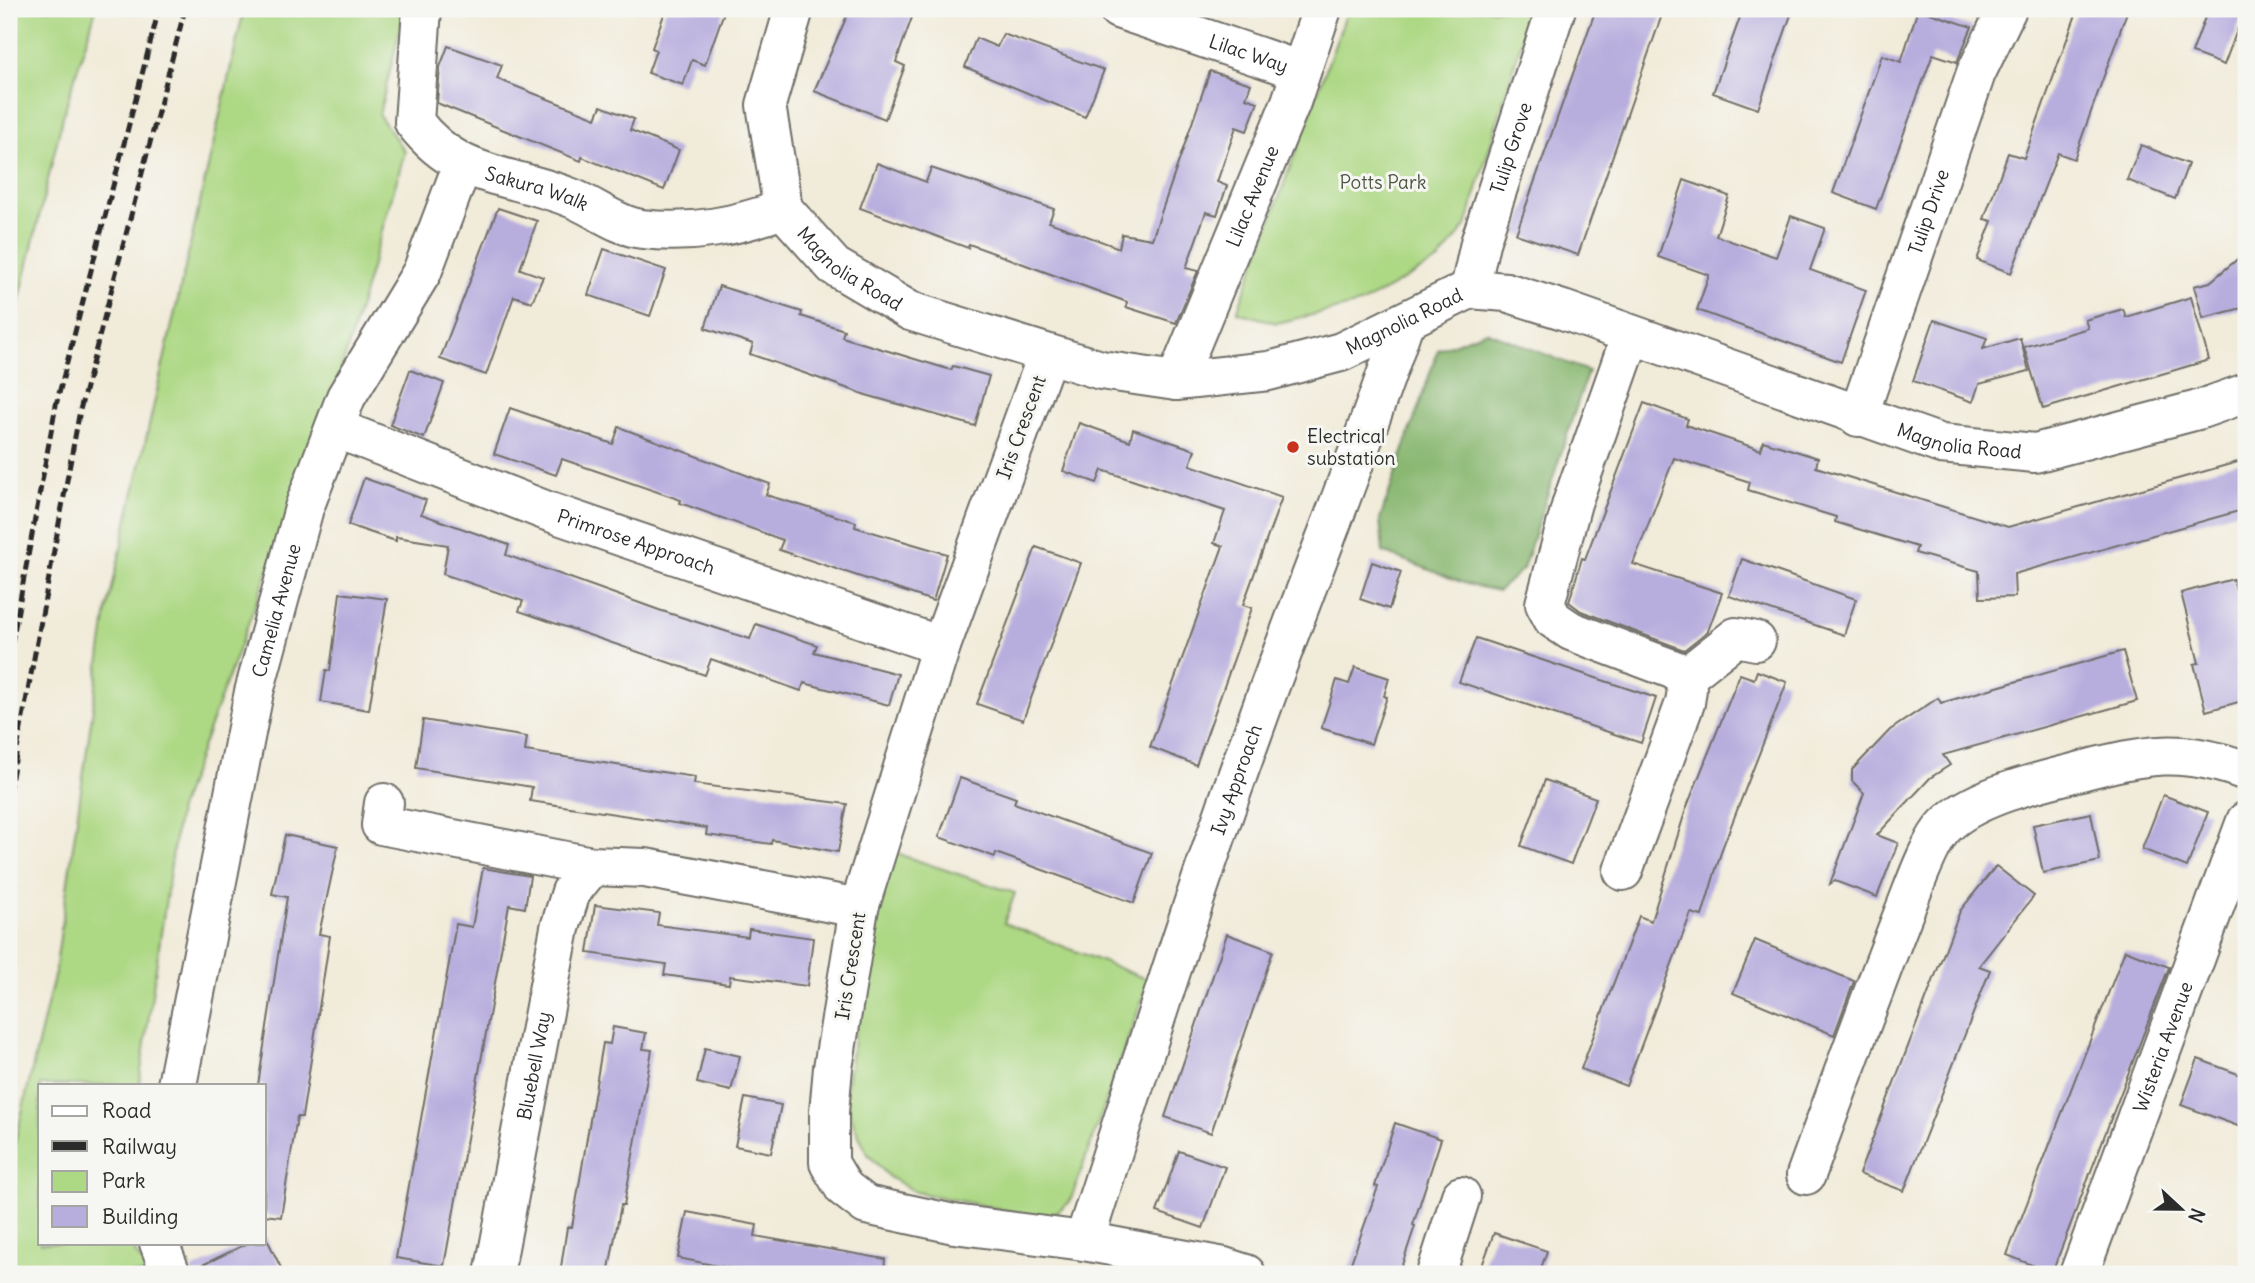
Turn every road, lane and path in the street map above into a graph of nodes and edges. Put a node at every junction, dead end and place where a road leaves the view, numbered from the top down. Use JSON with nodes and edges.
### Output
{"nodes":[{"id":1,"x":422,"y":9,"type":"edge"},
{"id":2,"x":794,"y":9,"type":"edge"},
{"id":3,"x":1118,"y":9,"type":"edge"},
{"id":4,"x":1322,"y":9,"type":"edge"},
{"id":5,"x":1556,"y":9,"type":"edge"},
{"id":6,"x":2007,"y":9,"type":"edge"},
{"id":7,"x":1301,"y":71,"type":"junction"},
{"id":8,"x":462,"y":166,"type":"junction"},
{"id":9,"x":783,"y":209,"type":"junction"},
{"id":10,"x":1470,"y":289,"type":"junction"},
{"id":11,"x":1404,"y":323,"type":"junction"},
{"id":12,"x":1631,"y":335,"type":"junction"},
{"id":13,"x":1047,"y":356,"type":"junction"},
{"id":14,"x":1177,"y":381,"type":"junction"},
{"id":15,"x":2246,"y":393,"type":"edge"},
{"id":16,"x":1858,"y":417,"type":"junction"},
{"id":17,"x":335,"y":428,"type":"junction"},
{"id":18,"x":1756,"y":641,"type":"dead end"},
{"id":19,"x":941,"y":646,"type":"junction"},
{"id":20,"x":1681,"y":673,"type":"junction"},
{"id":21,"x":2246,"y":771,"type":"edge"},
{"id":22,"x":384,"y":803,"type":"dead end"},
{"id":23,"x":2246,"y":821,"type":"edge"},
{"id":24,"x":592,"y":866,"type":"junction"},
{"id":25,"x":1623,"y":871,"type":"dead end"},
{"id":26,"x":859,"y":908,"type":"junction"},
{"id":27,"x":177,"y":1084,"type":"edge"},
{"id":28,"x":1806,"y":1175,"type":"dead end"},
{"id":29,"x":1461,"y":1196,"type":"dead end"},
{"id":30,"x":1084,"y":1241,"type":"junction"},
{"id":31,"x":159,"y":1244,"type":"edge"},
{"id":32,"x":171,"y":1274,"type":"edge"},
{"id":33,"x":494,"y":1274,"type":"edge"},
{"id":34,"x":1246,"y":1274,"type":"edge"},
{"id":35,"x":1436,"y":1274,"type":"edge"},
{"id":36,"x":2079,"y":1274,"type":"edge"}],
"edges":[{"from":1,"to":8,"type":"street","name":"Sakura Walk"},
{"from":2,"to":9,"type":"street","name":"Magnolia Road"},
{"from":3,"to":7,"type":"street","name":"Lilac Way"},
{"from":4,"to":7,"type":"street","name":"Lilac Avenue"},
{"from":5,"to":10,"type":"street","name":"Tulip Grove"},
{"from":6,"to":16,"type":"street","name":"Tulip Drive"},
{"from":7,"to":14,"type":"street","name":"Lilac Avenue"},
{"from":8,"to":9,"type":"street","name":"Sakura Walk"},
{"from":8,"to":17,"type":"street","name":"Camelia Avenue"},
{"from":9,"to":13,"type":"street","name":"Magnolia Road"},
{"from":10,"to":11,"type":"street","name":"Magnolia Road"},
{"from":10,"to":12,"type":"street","name":"Magnolia Road"},
{"from":11,"to":14,"type":"street","name":"Magnolia Road"},
{"from":11,"to":30,"type":"street","name":"Ivy Approach"},
{"from":12,"to":16,"type":"street","name":"Magnolia Road"},
{"from":12,"to":20,"type":"street"},
{"from":13,"to":14,"type":"street","name":"Magnolia Road"},
{"from":13,"to":19,"type":"street","name":"Iris Crescent"},
{"from":15,"to":16,"type":"street","name":"Magnolia Road"},
{"from":17,"to":19,"type":"street","name":"Primrose Approach"},
{"from":17,"to":27,"type":"street","name":"Camelia Avenue"},
{"from":18,"to":20,"type":"street"},
{"from":19,"to":26,"type":"street","name":"Iris Crescent"},
{"from":20,"to":25,"type":"street"},
{"from":21,"to":28,"type":"street"},
{"from":22,"to":24,"type":"street"},
{"from":23,"to":36,"type":"street","name":"Wisteria Avenue"},
{"from":24,"to":26,"type":"street"},
{"from":24,"to":33,"type":"street","name":"Bluebell Way"},
{"from":26,"to":30,"type":"street","name":"Iris Crescent"},
{"from":29,"to":35,"type":"street"},
{"from":30,"to":34,"type":"street","name":"Iris Crescent"},
{"from":31,"to":32,"type":"street"}]}
